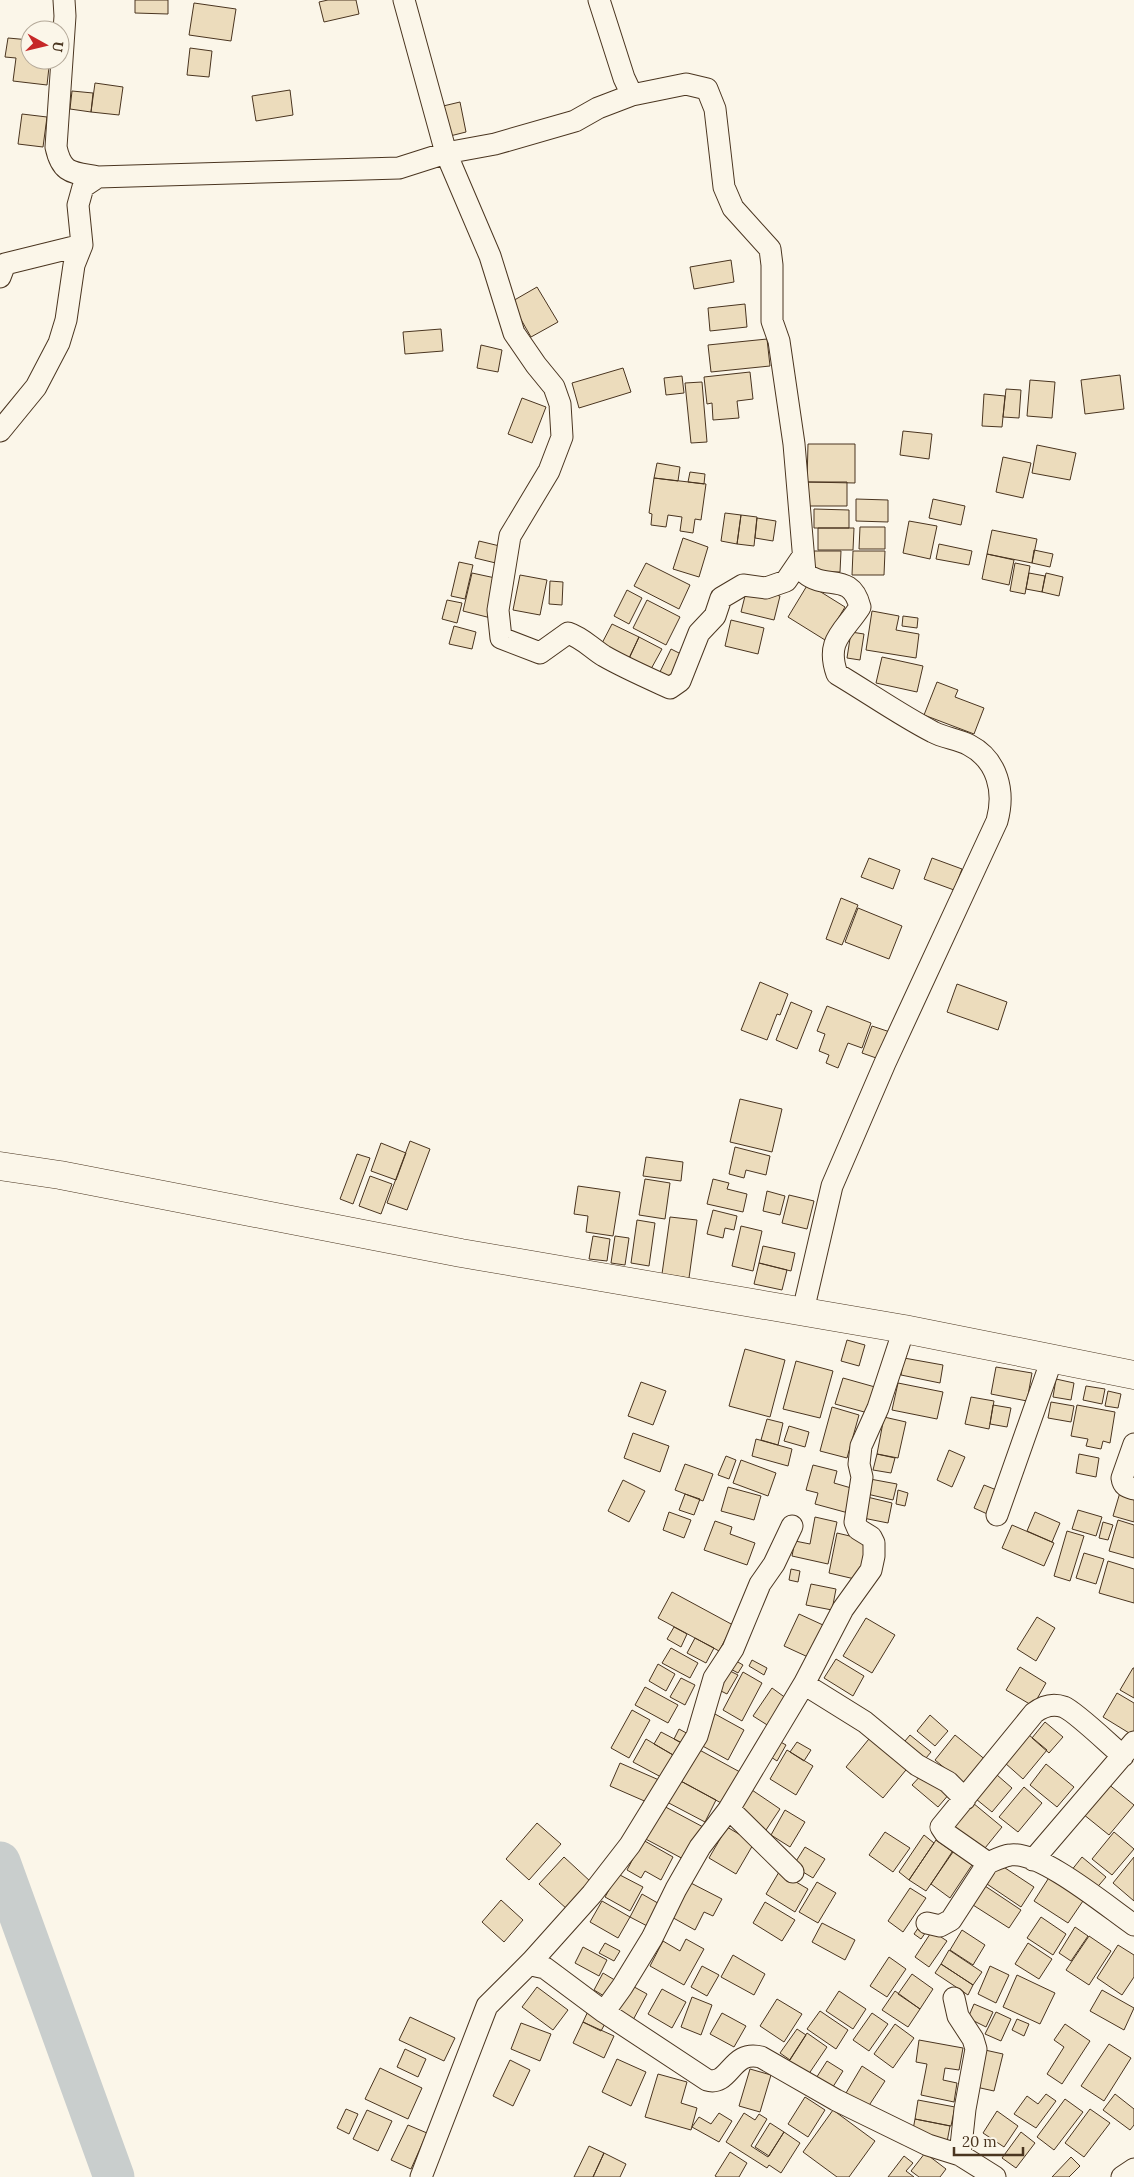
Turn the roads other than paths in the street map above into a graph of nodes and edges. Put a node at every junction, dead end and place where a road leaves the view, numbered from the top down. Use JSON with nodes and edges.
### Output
{"nodes":[{"id":1,"x":64,"y":0,"type":"edge"},
{"id":2,"x":404,"y":0,"type":"edge"},
{"id":3,"x":599,"y":0,"type":"edge"},
{"id":4,"x":632,"y":95,"type":"junction"},
{"id":5,"x":446,"y":153,"type":"junction"},
{"id":6,"x":98,"y":177,"type":"junction"},
{"id":7,"x":82,"y":245,"type":"junction"},
{"id":8,"x":2,"y":268,"type":"edge"},
{"id":9,"x":0,"y":431,"type":"edge"},
{"id":10,"x":803,"y":556,"type":"junction"},
{"id":11,"x":0,"y":1166,"type":"edge"},
{"id":12,"x":803,"y":1311,"type":"junction"},
{"id":13,"x":904,"y":1329,"type":"junction"},
{"id":14,"x":1052,"y":1359,"type":"junction"},
{"id":15,"x":1134,"y":1375,"type":"edge"},
{"id":16,"x":1134,"y":1444,"type":"edge"},
{"id":17,"x":1134,"y":1489,"type":"edge"},
{"id":18,"x":998,"y":1515,"type":"dead end"},
{"id":19,"x":792,"y":1526,"type":"dead end"},
{"id":20,"x":804,"y":1684,"type":"junction"},
{"id":21,"x":1128,"y":1749,"type":"edge"},
{"id":22,"x":965,"y":1799,"type":"junction"},
{"id":23,"x":729,"y":1810,"type":"junction"},
{"id":24,"x":1033,"y":1860,"type":"junction"},
{"id":25,"x":988,"y":1863,"type":"junction"},
{"id":26,"x":793,"y":1872,"type":"dead end"},
{"id":27,"x":927,"y":1923,"type":"dead end"},
{"id":28,"x":1134,"y":1926,"type":"edge"},
{"id":29,"x":532,"y":1961,"type":"junction"},
{"id":30,"x":954,"y":1998,"type":"dead end"},
{"id":31,"x":604,"y":2012,"type":"junction"},
{"id":32,"x":960,"y":2155,"type":"junction"},
{"id":33,"x":1134,"y":2169,"type":"edge"},
{"id":34,"x":421,"y":2177,"type":"edge"},
{"id":35,"x":995,"y":2177,"type":"edge"},
{"id":36,"x":1122,"y":2177,"type":"edge"}],
"edges":[{"from":1,"to":6,"type":"street"},
{"from":2,"to":5,"type":"street"},
{"from":3,"to":4,"type":"street"},
{"from":4,"to":5,"type":"street"},
{"from":4,"to":10,"type":"street"},
{"from":5,"to":6,"type":"street"},
{"from":5,"to":10,"type":"street"},
{"from":6,"to":7,"type":"street"},
{"from":7,"to":8,"type":"street"},
{"from":7,"to":9,"type":"street"},
{"from":10,"to":12,"type":"street"},
{"from":11,"to":12,"type":"street"},
{"from":12,"to":13,"type":"street"},
{"from":13,"to":14,"type":"street"},
{"from":13,"to":20,"type":"street"},
{"from":14,"to":15,"type":"street"},
{"from":14,"to":18,"type":"street"},
{"from":16,"to":17,"type":"street"},
{"from":19,"to":29,"type":"street"},
{"from":20,"to":22,"type":"street"},
{"from":20,"to":23,"type":"street"},
{"from":21,"to":22,"type":"street"},
{"from":21,"to":24,"type":"street"},
{"from":22,"to":25,"type":"street"},
{"from":23,"to":26,"type":"street"},
{"from":23,"to":31,"type":"street"},
{"from":24,"to":25,"type":"street"},
{"from":24,"to":28,"type":"street"},
{"from":25,"to":27,"type":"street"},
{"from":29,"to":31,"type":"street"},
{"from":29,"to":34,"type":"street"},
{"from":30,"to":32,"type":"street"},
{"from":31,"to":32,"type":"street"},
{"from":32,"to":35,"type":"street"},
{"from":33,"to":36,"type":"street"}]}
